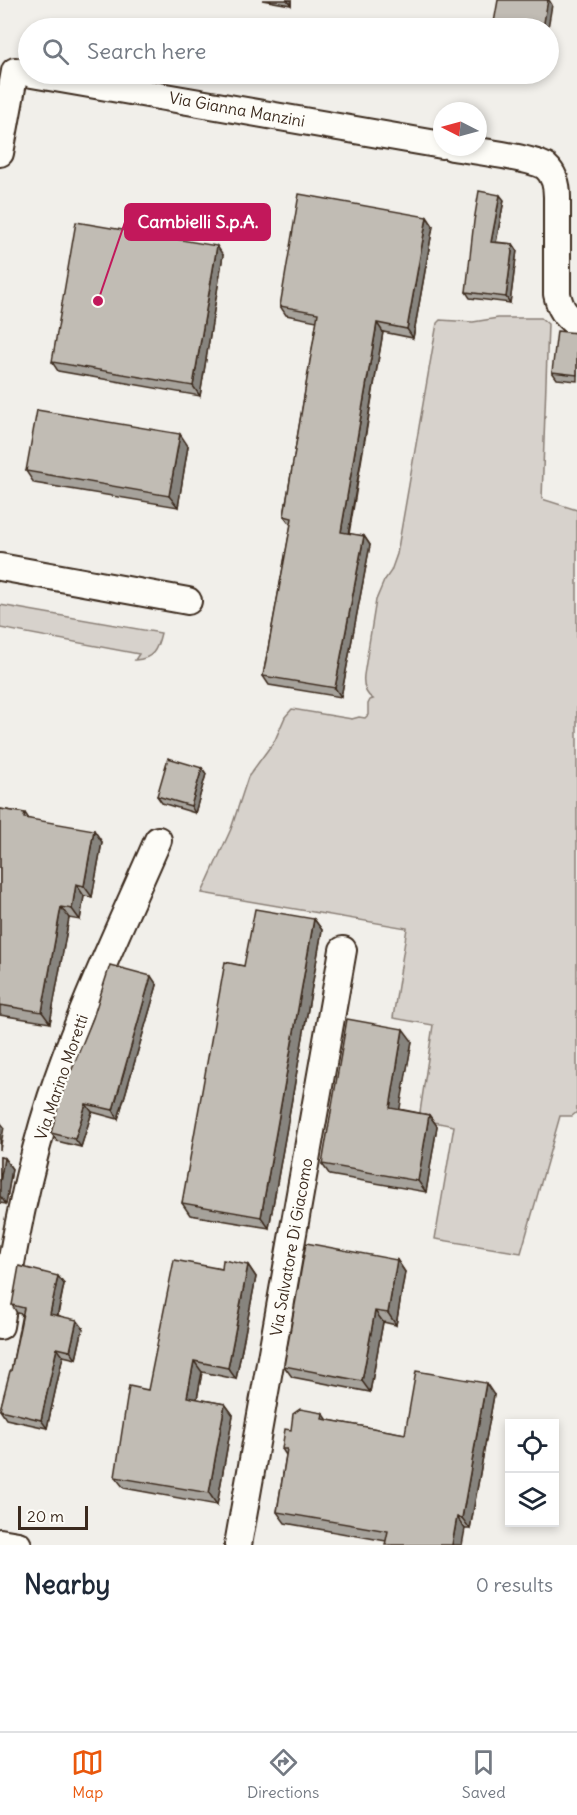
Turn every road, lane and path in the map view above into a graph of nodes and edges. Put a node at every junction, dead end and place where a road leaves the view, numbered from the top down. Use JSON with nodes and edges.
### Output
{"nodes":[{"id":1,"x":18,"y":75,"type":"edge"},
{"id":2,"x":93,"y":84,"type":"edge"},
{"id":3,"x":433,"y":143,"type":"edge"},
{"id":4,"x":0,"y":153,"type":"edge"},
{"id":5,"x":487,"y":153,"type":"edge"},
{"id":6,"x":577,"y":324,"type":"edge"},
{"id":7,"x":0,"y":567,"type":"edge"},
{"id":8,"x":188,"y":601,"type":"dead end"},
{"id":9,"x":158,"y":840,"type":"dead end"},
{"id":10,"x":343,"y":950,"type":"dead end"},
{"id":11,"x":0,"y":1326,"type":"edge"},
{"id":12,"x":0,"y":1542,"type":"edge"},
{"id":13,"x":18,"y":1545,"type":"edge"},
{"id":14,"x":238,"y":1545,"type":"edge"}],
"edges":[{"from":1,"to":4,"type":"street"},
{"from":2,"to":3,"type":"street","name":"Via Gianna Manzini"},
{"from":5,"to":6,"type":"street"},
{"from":7,"to":8,"type":"street"},
{"from":9,"to":11,"type":"street","name":"Via Marino Moretti"},
{"from":10,"to":14,"type":"street","name":"Via Salvatore Di Giacomo"},
{"from":12,"to":13,"type":"street"}]}
